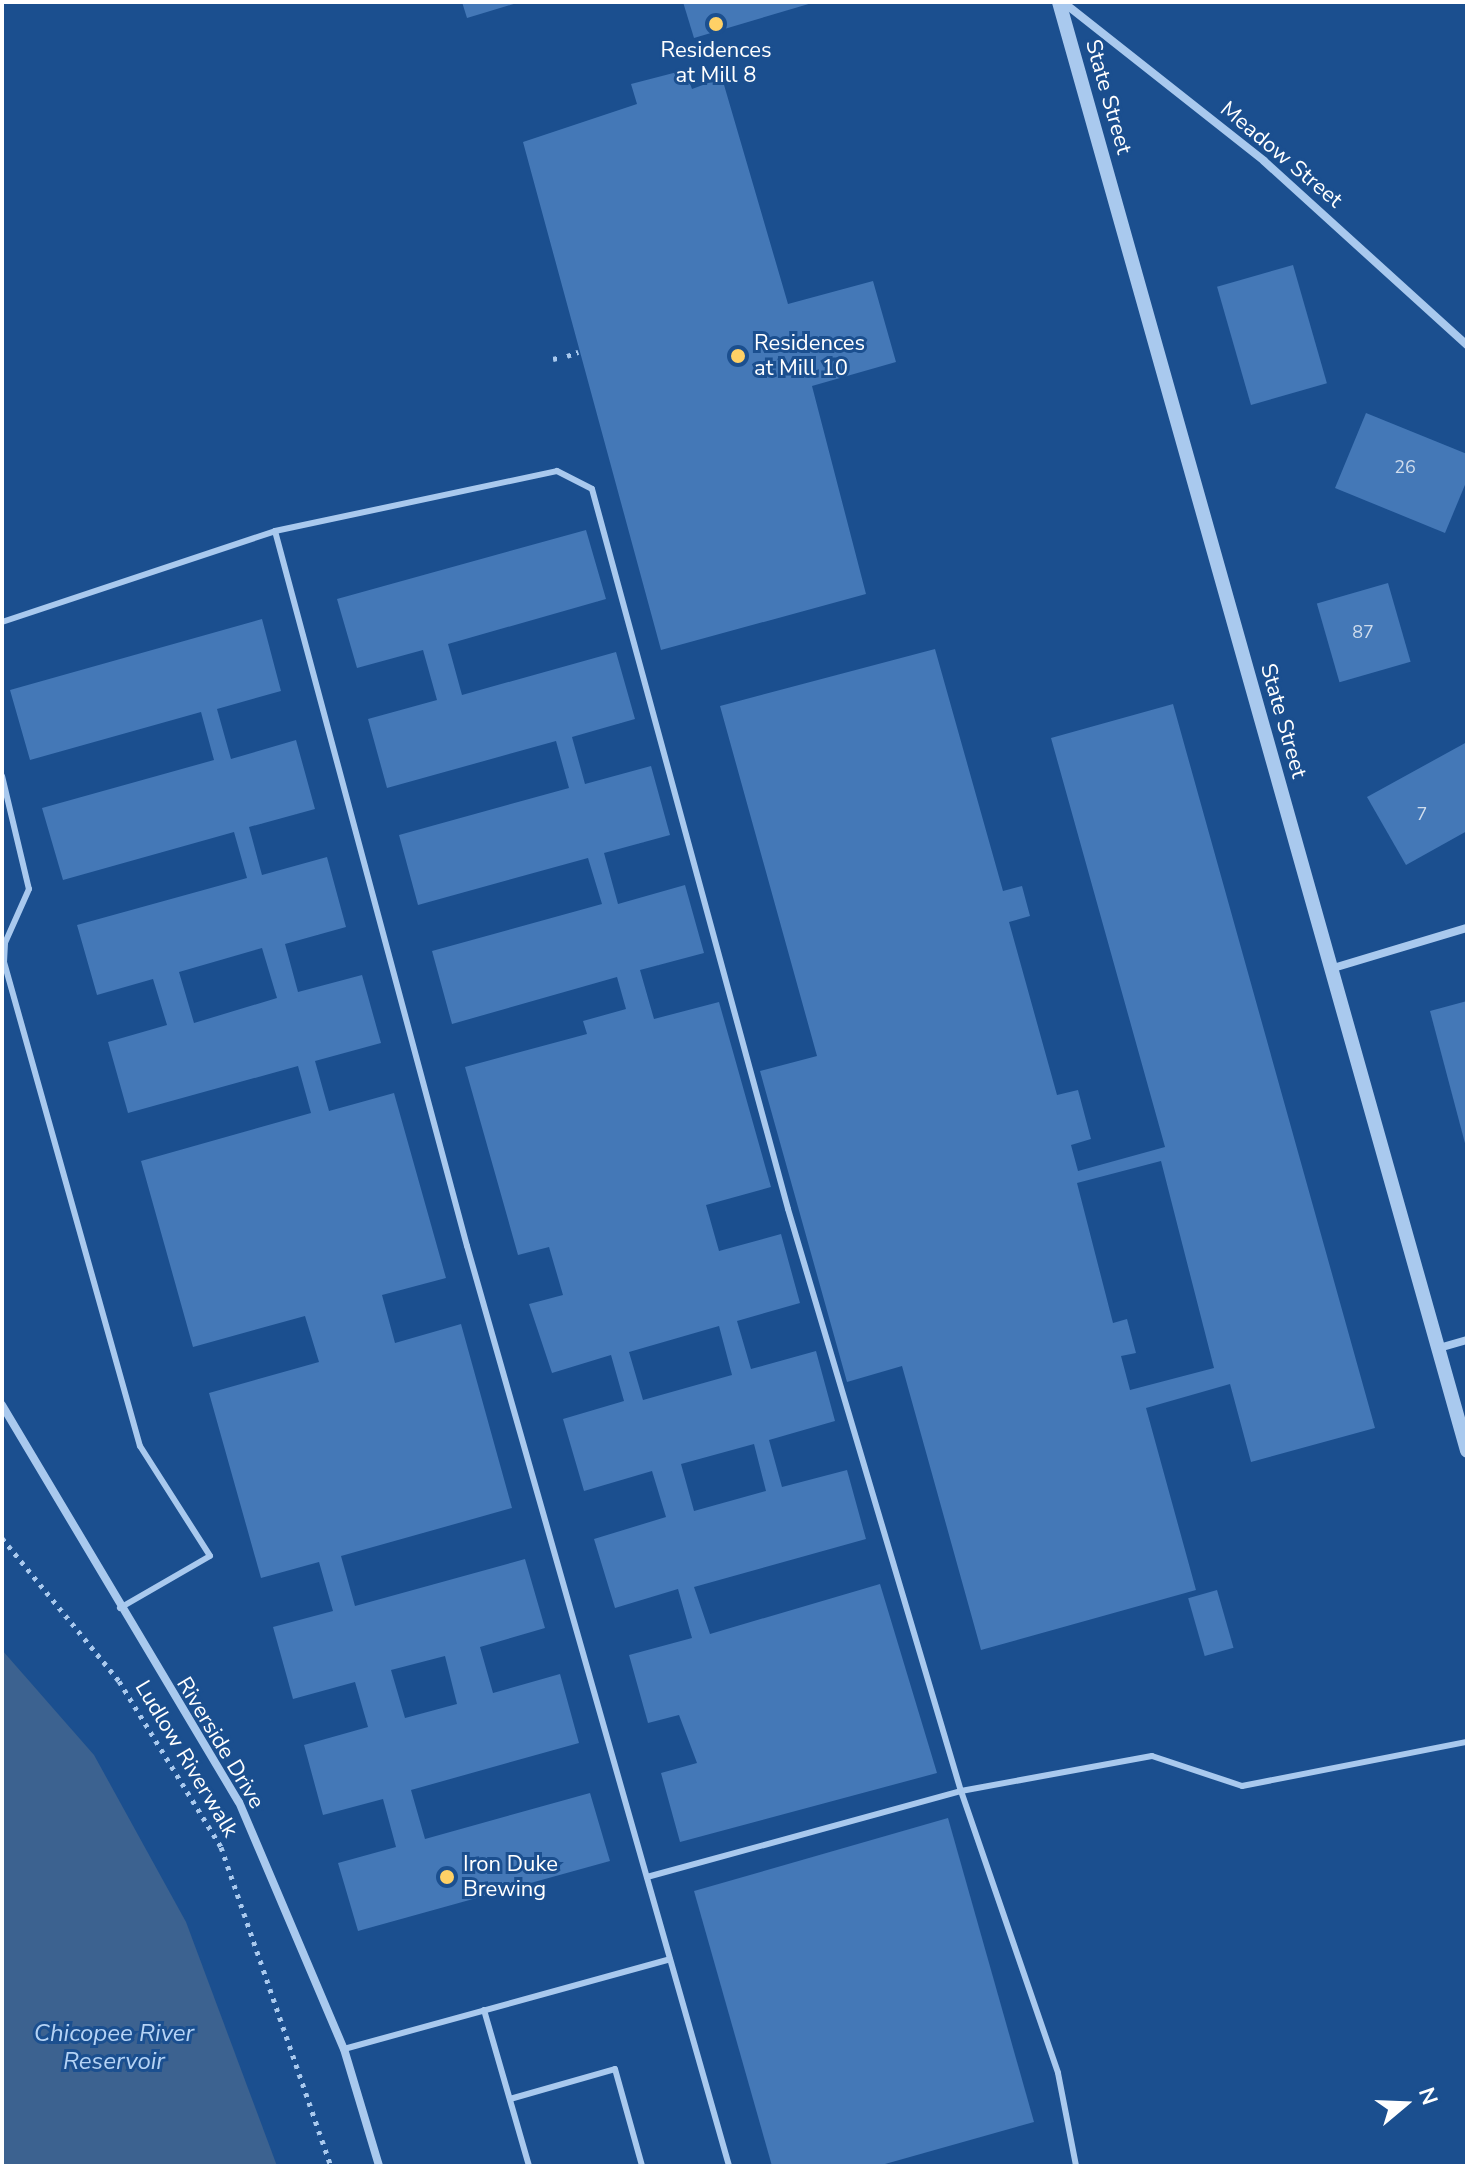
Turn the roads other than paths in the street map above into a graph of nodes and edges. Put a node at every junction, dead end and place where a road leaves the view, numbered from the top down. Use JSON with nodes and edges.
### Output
{"nodes":[{"id":1,"x":1061,"y":2,"type":"edge"},
{"id":2,"x":1467,"y":345,"type":"edge"},
{"id":3,"x":275,"y":531,"type":"junction"},
{"id":4,"x":2,"y":622,"type":"edge"},
{"id":5,"x":2,"y":776,"type":"edge"},
{"id":6,"x":1467,"y":928,"type":"edge"},
{"id":7,"x":1330,"y":969,"type":"junction"},
{"id":8,"x":1467,"y":1340,"type":"edge"},
{"id":9,"x":1439,"y":1348,"type":"junction"},
{"id":10,"x":2,"y":1405,"type":"edge"},
{"id":11,"x":1467,"y":1451,"type":"edge"},
{"id":12,"x":120,"y":1608,"type":"junction"},
{"id":13,"x":1467,"y":1742,"type":"edge"},
{"id":14,"x":961,"y":1791,"type":"junction"},
{"id":15,"x":647,"y":1877,"type":"junction"},
{"id":16,"x":670,"y":1959,"type":"junction"},
{"id":17,"x":484,"y":2010,"type":"junction"},
{"id":18,"x":344,"y":2049,"type":"junction"},
{"id":19,"x":510,"y":2099,"type":"junction"},
{"id":20,"x":379,"y":2166,"type":"edge"},
{"id":21,"x":529,"y":2166,"type":"edge"},
{"id":22,"x":642,"y":2166,"type":"edge"},
{"id":23,"x":729,"y":2166,"type":"edge"},
{"id":24,"x":1076,"y":2166,"type":"edge"}],
"edges":[{"from":1,"to":2,"type":"street","name":"Meadow Street"},
{"from":1,"to":7,"type":"street","name":"State Street"},
{"from":3,"to":4,"type":"lane"},
{"from":3,"to":14,"type":"lane"},
{"from":3,"to":15,"type":"lane"},
{"from":5,"to":12,"type":"lane"},
{"from":6,"to":7,"type":"street"},
{"from":7,"to":9,"type":"street","name":"State Street"},
{"from":8,"to":9,"type":"street"},
{"from":9,"to":11,"type":"street","name":"State Street"},
{"from":10,"to":12,"type":"street","name":"Riverside Drive"},
{"from":12,"to":18,"type":"street","name":"Riverside Drive"},
{"from":13,"to":14,"type":"lane"},
{"from":14,"to":15,"type":"lane"},
{"from":14,"to":24,"type":"lane"},
{"from":15,"to":16,"type":"lane"},
{"from":16,"to":17,"type":"lane"},
{"from":16,"to":23,"type":"lane"},
{"from":17,"to":18,"type":"lane"},
{"from":17,"to":19,"type":"lane"},
{"from":18,"to":20,"type":"street","name":"Riverside Drive"},
{"from":19,"to":21,"type":"lane"},
{"from":19,"to":22,"type":"lane"}]}
